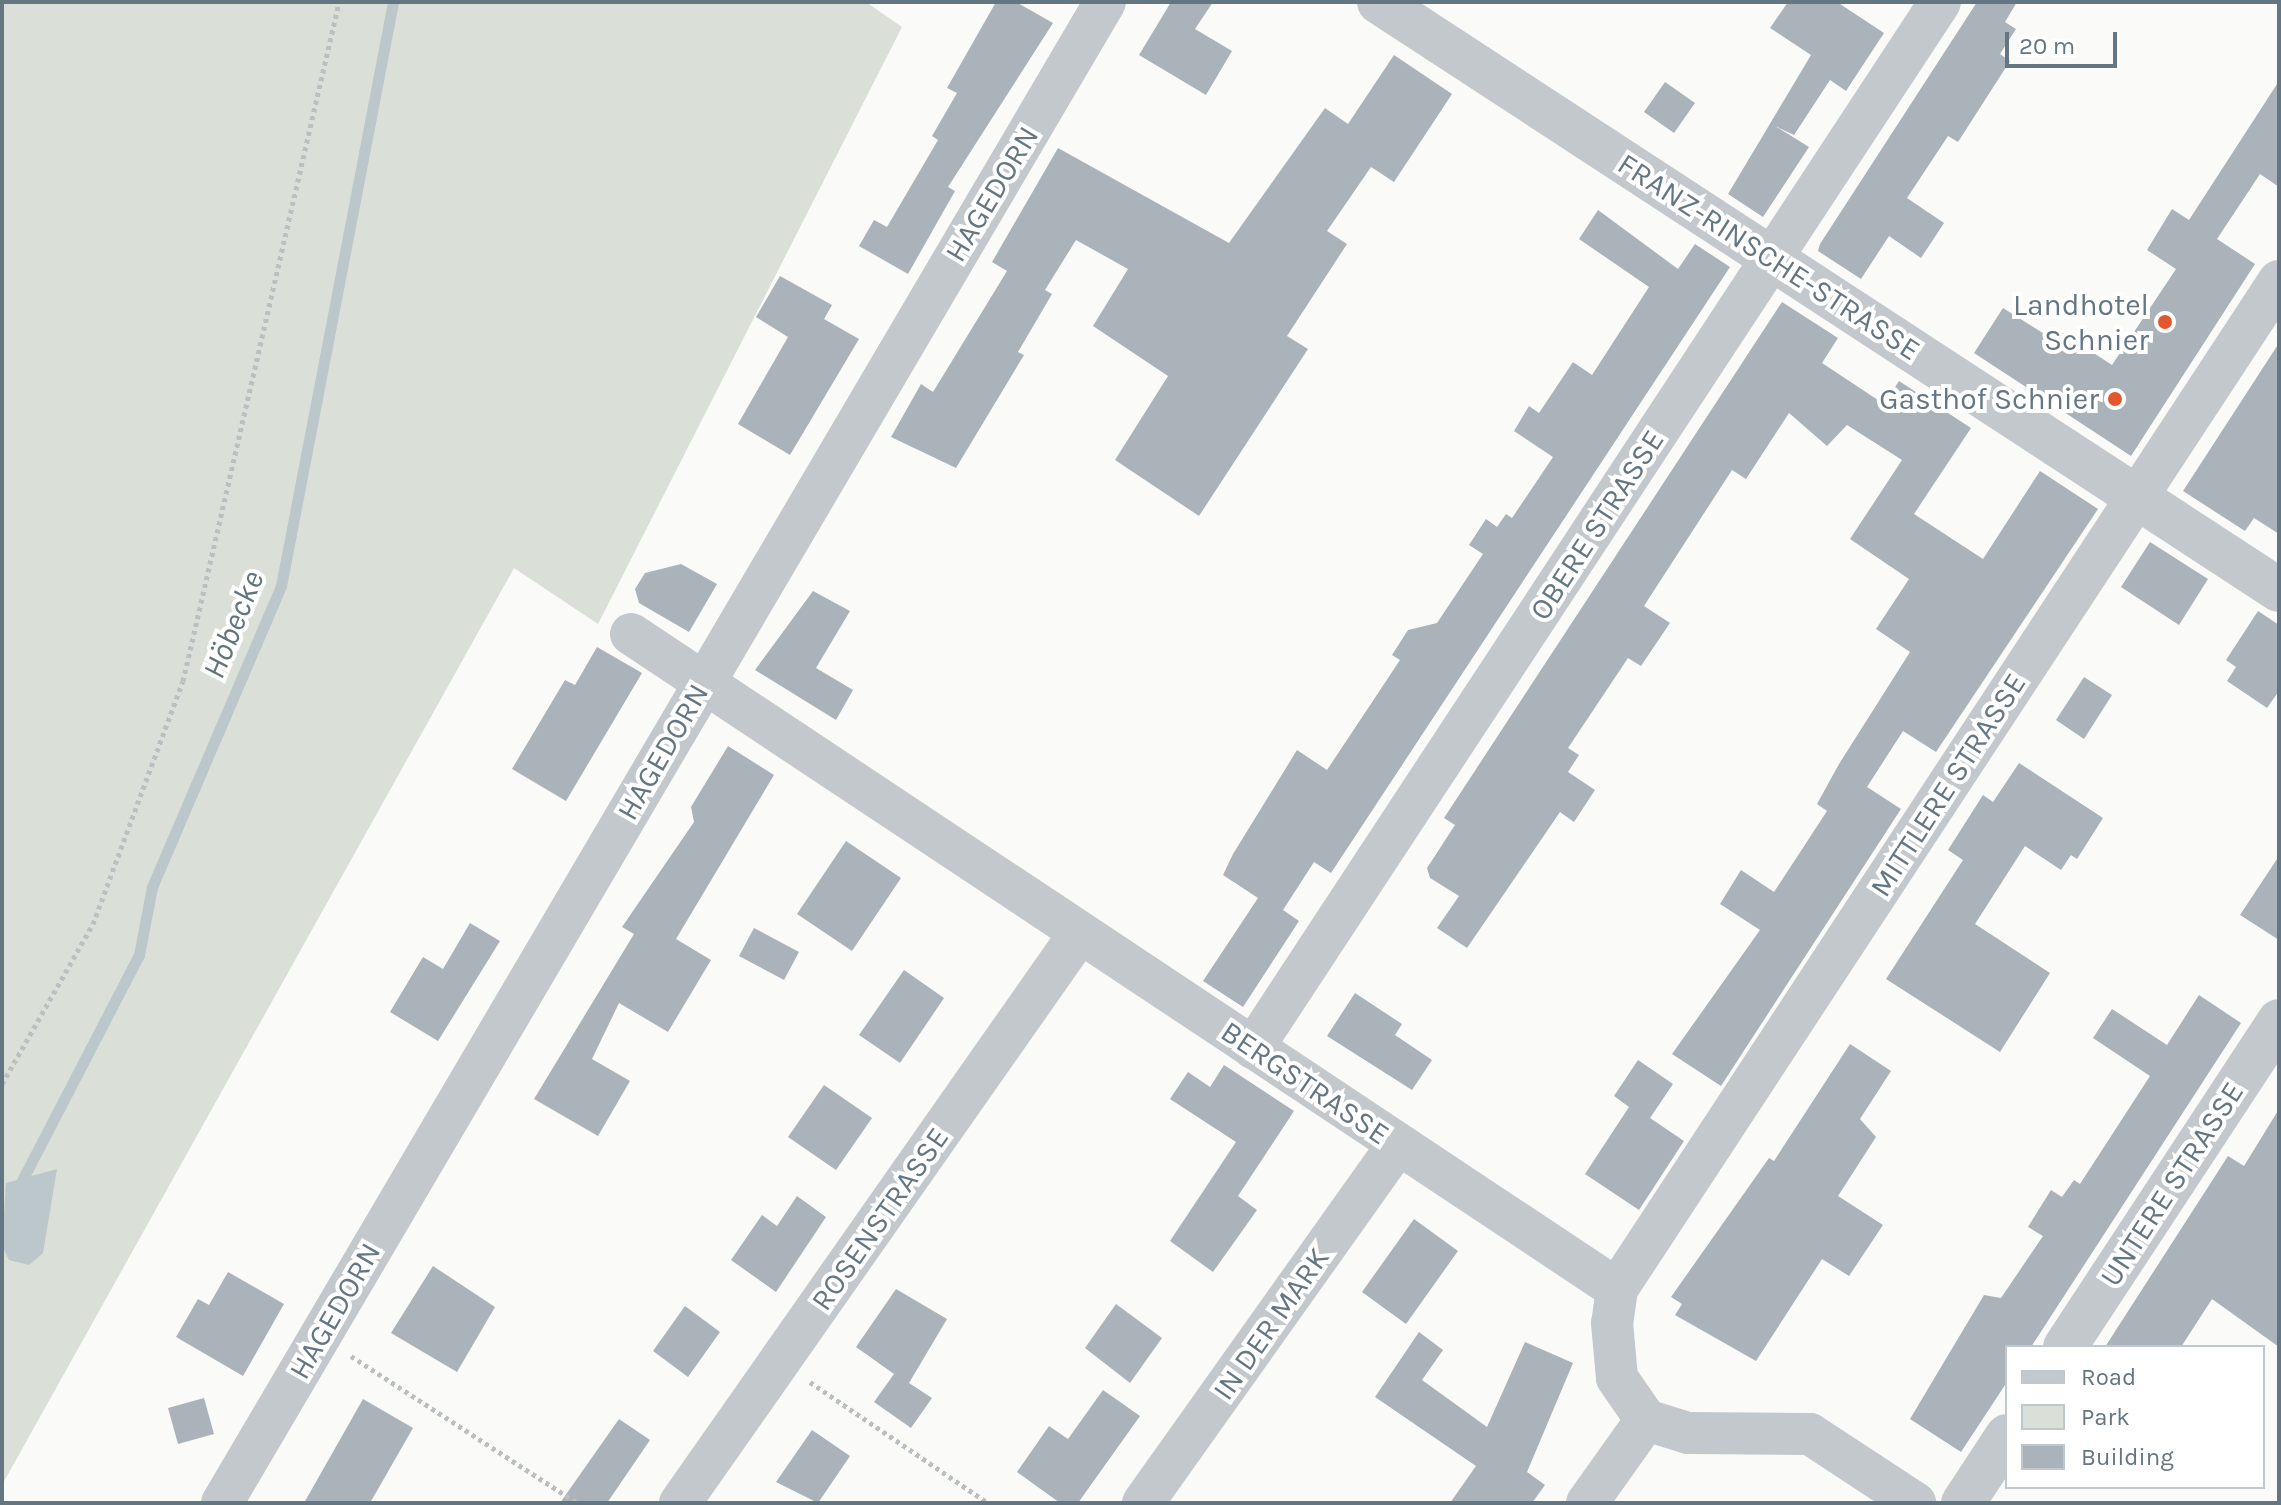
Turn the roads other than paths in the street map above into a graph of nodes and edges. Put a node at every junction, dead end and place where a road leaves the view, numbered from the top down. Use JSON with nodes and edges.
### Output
{"nodes":[{"id":1,"x":1105,"y":2,"type":"edge"},
{"id":2,"x":1379,"y":2,"type":"edge"},
{"id":3,"x":1940,"y":2,"type":"edge"},
{"id":4,"x":1772,"y":258,"type":"junction"},
{"id":5,"x":2279,"y":281,"type":"edge"},
{"id":6,"x":2137,"y":498,"type":"junction"},
{"id":7,"x":2279,"y":590,"type":"edge"},
{"id":8,"x":631,"y":634,"type":"dead end"},
{"id":9,"x":704,"y":682,"type":"junction"},
{"id":10,"x":1079,"y":934,"type":"junction"},
{"id":11,"x":2279,"y":1021,"type":"edge"},
{"id":12,"x":1253,"y":1048,"type":"junction"},
{"id":13,"x":1398,"y":1144,"type":"junction"},
{"id":14,"x":1617,"y":1289,"type":"junction"},
{"id":15,"x":2066,"y":1345,"type":"edge"},
{"id":16,"x":1646,"y":1420,"type":"junction"},
{"id":17,"x":2005,"y":1439,"type":"edge"},
{"id":18,"x":222,"y":1503,"type":"edge"},
{"id":19,"x":680,"y":1503,"type":"edge"},
{"id":20,"x":1143,"y":1503,"type":"edge"},
{"id":21,"x":1587,"y":1503,"type":"edge"},
{"id":22,"x":1915,"y":1503,"type":"edge"},
{"id":23,"x":1963,"y":1503,"type":"edge"}],
"edges":[{"from":1,"to":9,"type":"street","name":"HAGEDORN"},
{"from":2,"to":4,"type":"street","name":"FRANZ-RINSCHE-STRASSE"},
{"from":3,"to":4,"type":"street","name":"OBERE STRASSE"},
{"from":4,"to":6,"type":"street","name":"FRANZ-RINSCHE-STRASSE"},
{"from":4,"to":12,"type":"street","name":"OBERE STRASSE"},
{"from":5,"to":6,"type":"street","name":"MITTLERE STRASSE"},
{"from":6,"to":7,"type":"street","name":"FRANZ-RINSCHE-STRASSE"},
{"from":6,"to":14,"type":"street","name":"MITTLERE STRASSE"},
{"from":8,"to":9,"type":"street","name":"BERGSTRASSE"},
{"from":9,"to":10,"type":"street","name":"BERGSTRASSE"},
{"from":9,"to":18,"type":"street","name":"HAGEDORN"},
{"from":10,"to":12,"type":"street","name":"BERGSTRASSE"},
{"from":10,"to":19,"type":"street","name":"ROSENSTRASSE"},
{"from":11,"to":15,"type":"street","name":"UNTERE STRASSE"},
{"from":12,"to":13,"type":"street","name":"BERGSTRASSE"},
{"from":13,"to":14,"type":"street","name":"BERGSTRASSE"},
{"from":13,"to":20,"type":"street","name":"IN DER MARK"},
{"from":14,"to":16,"type":"street"},
{"from":16,"to":21,"type":"street"},
{"from":16,"to":22,"type":"street"},
{"from":17,"to":23,"type":"street"}]}
